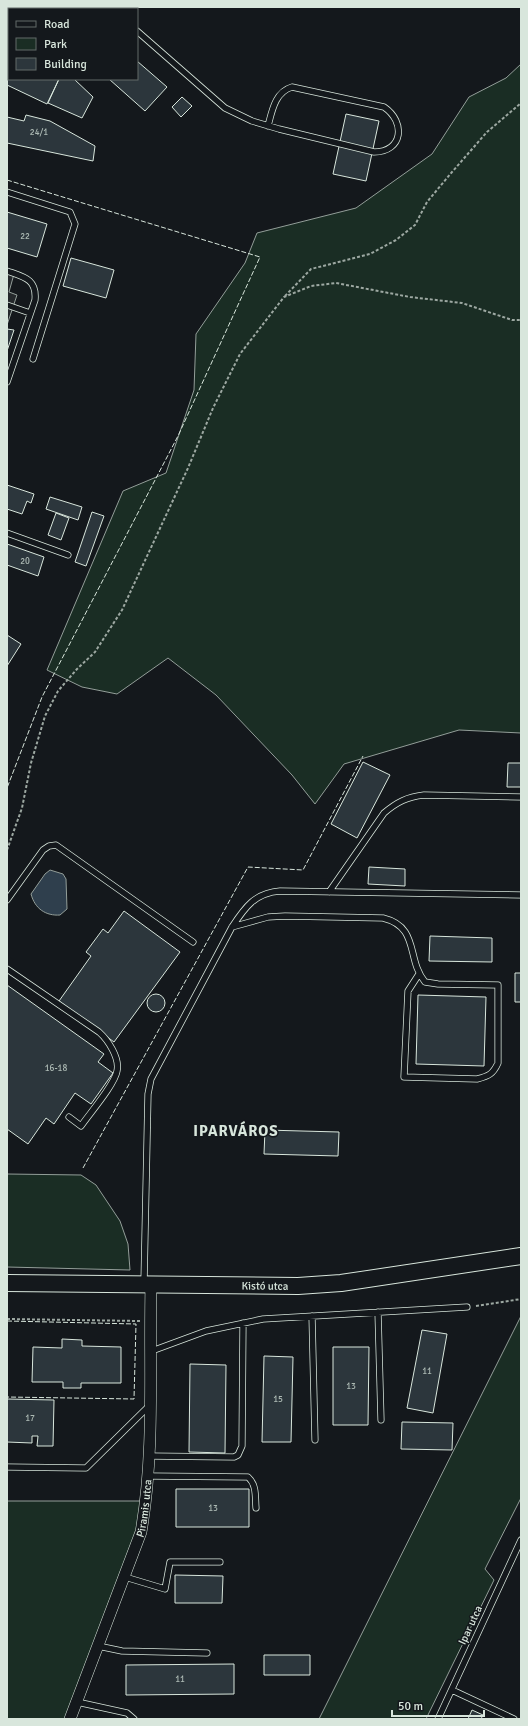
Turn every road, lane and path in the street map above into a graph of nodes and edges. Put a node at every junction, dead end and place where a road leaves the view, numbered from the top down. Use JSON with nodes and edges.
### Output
{"nodes":[{"id":1,"x":138,"y":32,"type":"edge"},
{"id":2,"x":521,"y":103,"type":"edge"},
{"id":3,"x":268,"y":126,"type":"junction"},
{"id":4,"x":7,"y":192,"type":"edge"},
{"id":5,"x":7,"y":272,"type":"edge"},
{"id":6,"x":284,"y":297,"type":"junction"},
{"id":7,"x":7,"y":305,"type":"edge"},
{"id":8,"x":30,"y":313,"type":"junction"},
{"id":9,"x":521,"y":320,"type":"edge"},
{"id":10,"x":33,"y":358,"type":"dead end"},
{"id":11,"x":7,"y":382,"type":"edge"},
{"id":12,"x":7,"y":533,"type":"edge"},
{"id":13,"x":68,"y":555,"type":"dead end"},
{"id":14,"x":521,"y":797,"type":"edge"},
{"id":15,"x":7,"y":850,"type":"edge"},
{"id":16,"x":329,"y":892,"type":"junction"},
{"id":17,"x":521,"y":895,"type":"edge"},
{"id":18,"x":7,"y":900,"type":"edge"},
{"id":19,"x":232,"y":927,"type":"junction"},
{"id":20,"x":193,"y":942,"type":"dead end"},
{"id":21,"x":7,"y":969,"type":"edge"},
{"id":22,"x":419,"y":974,"type":"junction"},
{"id":23,"x":69,"y":1117,"type":"dead end"},
{"id":24,"x":521,"y":1256,"type":"edge"},
{"id":25,"x":7,"y":1283,"type":"edge"},
{"id":26,"x":147,"y":1285,"type":"junction"},
{"id":27,"x":521,"y":1299,"type":"edge"},
{"id":28,"x":467,"y":1307,"type":"joint"},
{"id":29,"x":378,"y":1312,"type":"junction"},
{"id":30,"x":312,"y":1316,"type":"junction"},
{"id":31,"x":7,"y":1319,"type":"edge"},
{"id":32,"x":150,"y":1322,"type":"junction"},
{"id":33,"x":243,"y":1323,"type":"junction"},
{"id":34,"x":149,"y":1353,"type":"junction"},
{"id":35,"x":149,"y":1406,"type":"junction"},
{"id":36,"x":381,"y":1420,"type":"dead end"},
{"id":37,"x":315,"y":1440,"type":"dead end"},
{"id":38,"x":148,"y":1456,"type":"junction"},
{"id":39,"x":7,"y":1467,"type":"edge"},
{"id":40,"x":147,"y":1476,"type":"junction"},
{"id":41,"x":256,"y":1508,"type":"dead end"},
{"id":42,"x":521,"y":1540,"type":"edge"},
{"id":43,"x":220,"y":1562,"type":"dead end"},
{"id":44,"x":125,"y":1578,"type":"junction"},
{"id":45,"x":98,"y":1646,"type":"junction"},
{"id":46,"x":207,"y":1653,"type":"dead end"},
{"id":47,"x":452,"y":1690,"type":"junction"},
{"id":48,"x":77,"y":1702,"type":"junction"},
{"id":49,"x":505,"y":1717,"type":"edge"},
{"id":50,"x":70,"y":1719,"type":"edge"},
{"id":51,"x":134,"y":1719,"type":"edge"},
{"id":52,"x":438,"y":1719,"type":"edge"},
{"id":53,"x":514,"y":1719,"type":"edge"}],
"edges":[{"from":1,"to":3,"type":"lane"},
{"from":2,"to":6,"type":"path"},
{"from":3,"to":3,"type":"lane"},
{"from":4,"to":10,"type":"lane"},
{"from":5,"to":8,"type":"lane"},
{"from":6,"to":9,"type":"path"},
{"from":6,"to":15,"type":"path"},
{"from":7,"to":8,"type":"lane"},
{"from":8,"to":11,"type":"lane"},
{"from":12,"to":13,"type":"lane"},
{"from":14,"to":16,"type":"lane"},
{"from":16,"to":17,"type":"lane"},
{"from":16,"to":19,"type":"lane"},
{"from":18,"to":20,"type":"lane"},
{"from":19,"to":22,"type":"lane"},
{"from":19,"to":26,"type":"lane"},
{"from":21,"to":23,"type":"lane"},
{"from":22,"to":22,"type":"lane"},
{"from":24,"to":26,"type":"street","name":"Kistó utca"},
{"from":25,"to":26,"type":"street","name":"Kistó utca"},
{"from":26,"to":32,"type":"street","name":"Piramis utca"},
{"from":27,"to":28,"type":"path"},
{"from":28,"to":29,"type":"lane"},
{"from":29,"to":30,"type":"lane"},
{"from":29,"to":36,"type":"lane"},
{"from":30,"to":33,"type":"lane"},
{"from":30,"to":37,"type":"lane"},
{"from":31,"to":32,"type":"path"},
{"from":32,"to":34,"type":"street","name":"Piramis utca"},
{"from":33,"to":34,"type":"lane"},
{"from":33,"to":38,"type":"lane"},
{"from":34,"to":35,"type":"street","name":"Piramis utca"},
{"from":35,"to":38,"type":"street","name":"Piramis utca"},
{"from":35,"to":39,"type":"lane"},
{"from":38,"to":40,"type":"street","name":"Piramis utca"},
{"from":40,"to":41,"type":"lane"},
{"from":40,"to":44,"type":"street","name":"Piramis utca"},
{"from":42,"to":47,"type":"lane","name":"Ipar utca"},
{"from":43,"to":44,"type":"lane"},
{"from":44,"to":45,"type":"street","name":"Piramis utca"},
{"from":45,"to":46,"type":"lane"},
{"from":45,"to":48,"type":"street","name":"Piramis utca"},
{"from":47,"to":49,"type":"lane"},
{"from":47,"to":52,"type":"lane","name":"Ipar utca"},
{"from":48,"to":50,"type":"street","name":"Piramis utca"},
{"from":48,"to":51,"type":"lane"},
{"from":49,"to":53,"type":"lane"}]}
